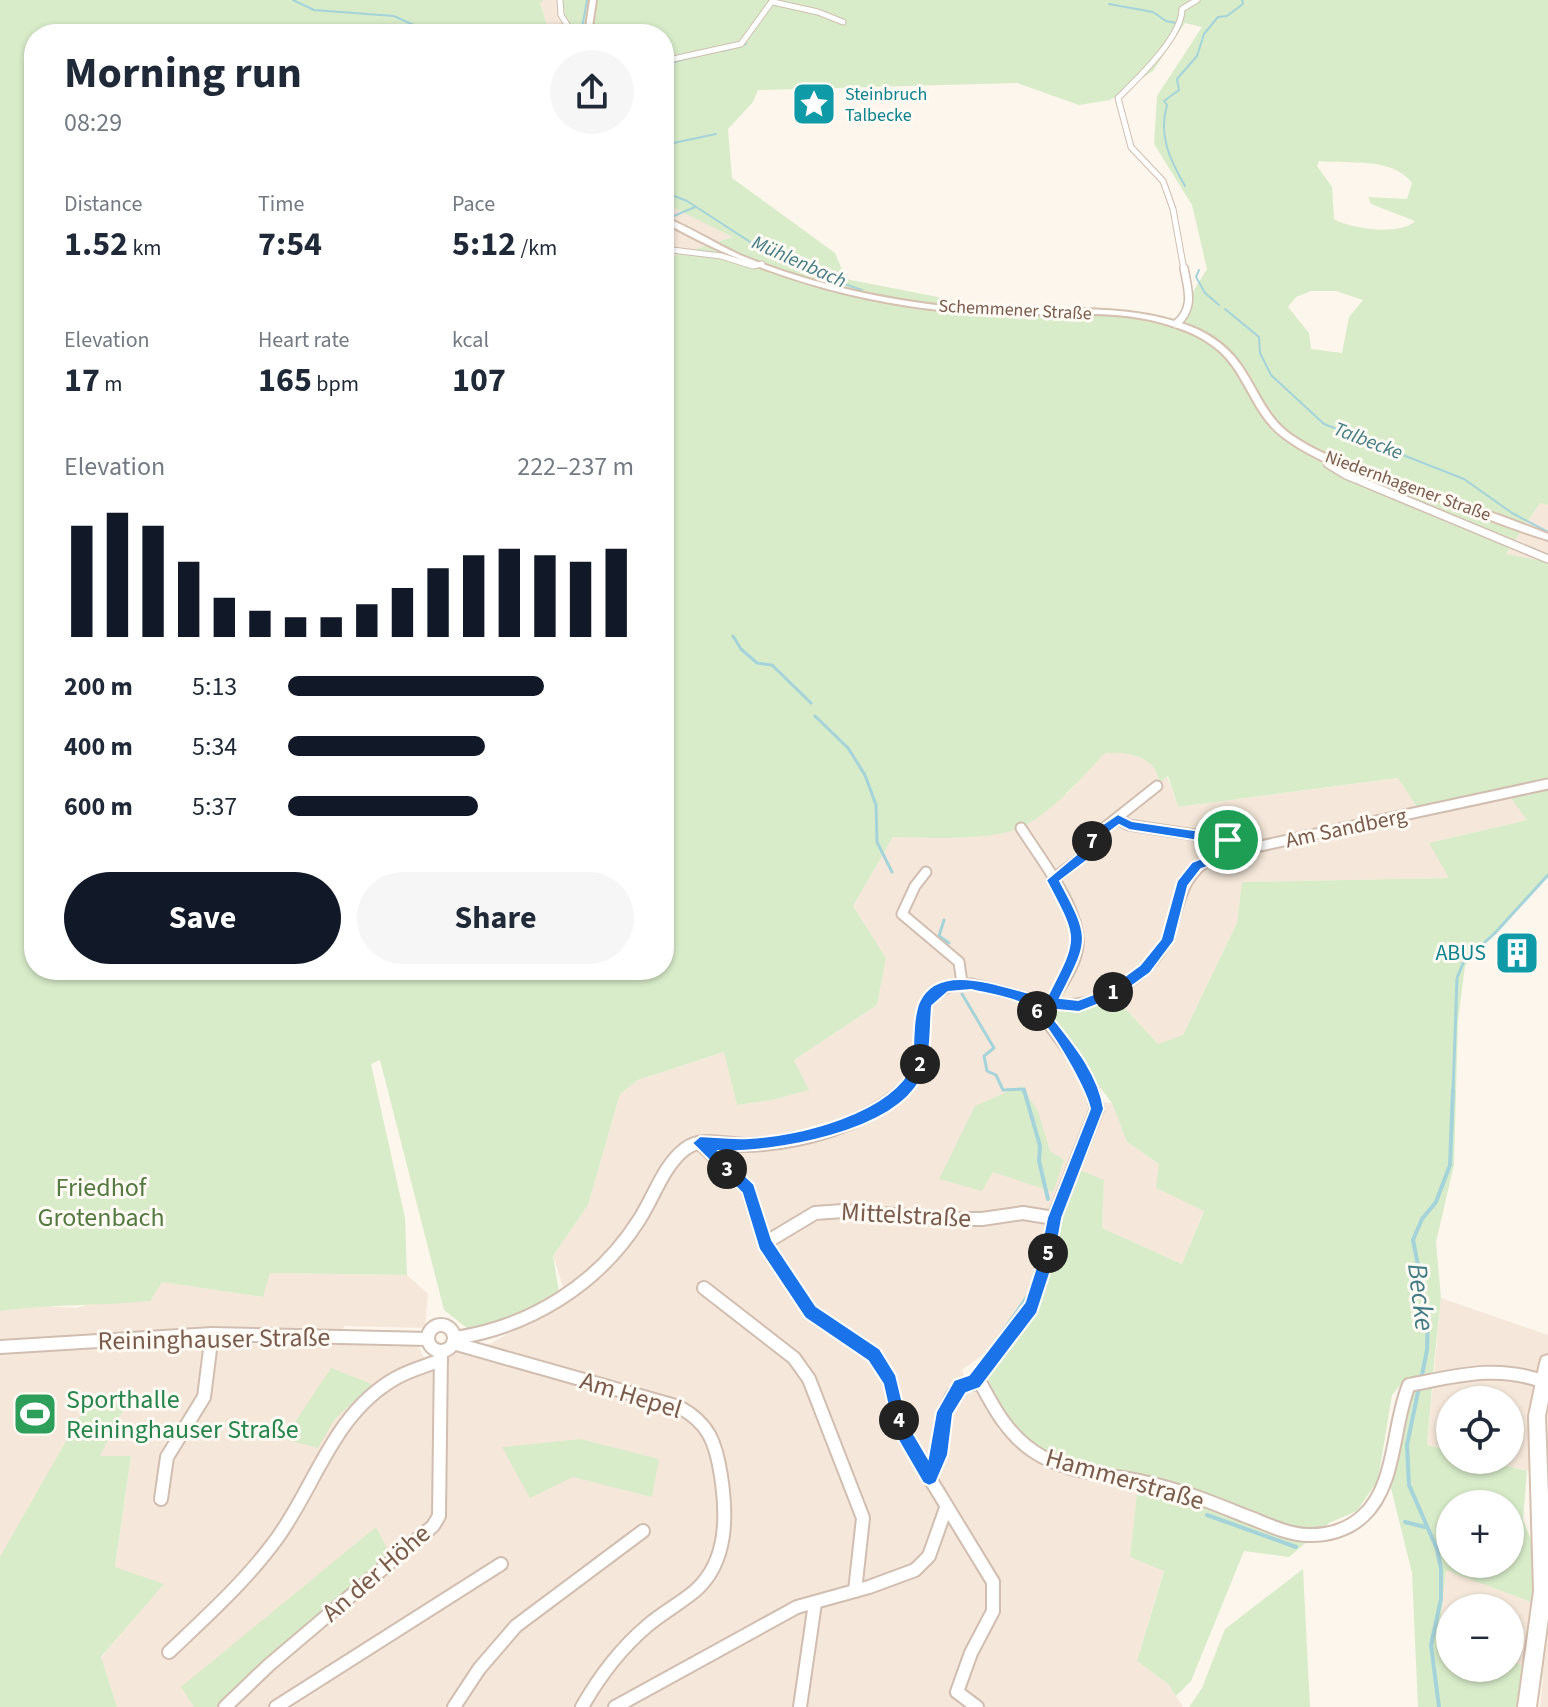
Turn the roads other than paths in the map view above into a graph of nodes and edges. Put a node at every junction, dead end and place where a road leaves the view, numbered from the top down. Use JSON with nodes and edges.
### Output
{"nodes":[{"id":1,"x":560,"y":0,"type":"edge"},
{"id":2,"x":593,"y":0,"type":"edge"},
{"id":3,"x":1197,"y":0,"type":"edge"},
{"id":4,"x":773,"y":1,"type":"edge"},
{"id":5,"x":843,"y":22,"type":"dead end"},
{"id":6,"x":567,"y":24,"type":"edge"},
{"id":7,"x":589,"y":24,"type":"edge"},
{"id":8,"x":674,"y":59,"type":"edge"},
{"id":9,"x":674,"y":225,"type":"edge"},
{"id":10,"x":674,"y":250,"type":"edge"},
{"id":11,"x":762,"y":264,"type":"junction"},
{"id":12,"x":1176,"y":324,"type":"junction"},
{"id":13,"x":1329,"y":458,"type":"junction"},
{"id":14,"x":1548,"y":537,"type":"edge"},
{"id":15,"x":1548,"y":559,"type":"edge"},
{"id":16,"x":1548,"y":784,"type":"edge"},
{"id":17,"x":1157,"y":786,"type":"dead end"},
{"id":18,"x":1118,"y":819,"type":"junction"},
{"id":19,"x":1021,"y":828,"type":"dead end"},
{"id":20,"x":1239,"y":850,"type":"junction"},
{"id":21,"x":926,"y":872,"type":"dead end"},
{"id":22,"x":1052,"y":880,"type":"junction"},
{"id":23,"x":962,"y":983,"type":"junction"},
{"id":24,"x":1031,"y":1001,"type":"junction"},
{"id":25,"x":1051,"y":1003,"type":"junction"},
{"id":26,"x":700,"y":1143,"type":"junction"},
{"id":27,"x":1054,"y":1218,"type":"junction"},
{"id":28,"x":765,"y":1243,"type":"junction"},
{"id":29,"x":704,"y":1288,"type":"dead end"},
{"id":30,"x":212,"y":1334,"type":"junction"},
{"id":31,"x":428,"y":1339,"type":"junction"},
{"id":32,"x":454,"y":1340,"type":"junction"},
{"id":33,"x":0,"y":1347,"type":"edge"},
{"id":34,"x":441,"y":1356,"type":"junction"},
{"id":35,"x":1548,"y":1363,"type":"edge"},
{"id":36,"x":974,"y":1382,"type":"junction"},
{"id":37,"x":1544,"y":1382,"type":"junction"},
{"id":38,"x":929,"y":1477,"type":"junction"},
{"id":39,"x":161,"y":1499,"type":"dead end"},
{"id":40,"x":946,"y":1508,"type":"junction"},
{"id":41,"x":643,"y":1531,"type":"dead end"},
{"id":42,"x":501,"y":1564,"type":"dead end"},
{"id":43,"x":855,"y":1591,"type":"junction"},
{"id":44,"x":815,"y":1603,"type":"junction"},
{"id":45,"x":169,"y":1652,"type":"dead end"},
{"id":46,"x":225,"y":1707,"type":"edge"},
{"id":47,"x":276,"y":1707,"type":"edge"},
{"id":48,"x":454,"y":1707,"type":"edge"},
{"id":49,"x":582,"y":1707,"type":"edge"},
{"id":50,"x":615,"y":1707,"type":"edge"},
{"id":51,"x":800,"y":1707,"type":"edge"},
{"id":52,"x":977,"y":1707,"type":"edge"},
{"id":53,"x":1527,"y":1707,"type":"edge"}],
"edges":[{"from":1,"to":6,"type":"street"},
{"from":2,"to":7,"type":"main road"},
{"from":3,"to":12,"type":"street"},
{"from":4,"to":5,"type":"street"},
{"from":4,"to":8,"type":"street"},
{"from":9,"to":11,"type":"main road","name":"Schemmener Straße"},
{"from":10,"to":11,"type":"street","name":"Schemmener Straße"},
{"from":11,"to":12,"type":"main road","name":"Schemmener Straße"},
{"from":12,"to":13,"type":"main road","name":"Niedernhagener Straße"},
{"from":13,"to":14,"type":"main road","name":"Niedernhagener Straße"},
{"from":13,"to":15,"type":"street"},
{"from":16,"to":20,"type":"street","name":"Am Sandberg"},
{"from":17,"to":18,"type":"street"},
{"from":18,"to":20,"type":"street"},
{"from":18,"to":22,"type":"street"},
{"from":19,"to":22,"type":"street"},
{"from":20,"to":25,"type":"street","name":"Am Sandberg"},
{"from":21,"to":23,"type":"street"},
{"from":22,"to":25,"type":"street"},
{"from":23,"to":24,"type":"street","name":"Am Sandberg"},
{"from":23,"to":26,"type":"street"},
{"from":24,"to":25,"type":"street","name":"Am Sandberg"},
{"from":24,"to":27,"type":"street"},
{"from":26,"to":28,"type":"street"},
{"from":26,"to":32,"type":"street"},
{"from":27,"to":28,"type":"street","name":"Mittelstraße"},
{"from":27,"to":36,"type":"street"},
{"from":28,"to":38,"type":"street"},
{"from":29,"to":43,"type":"street"},
{"from":30,"to":31,"type":"street","name":"Reininghauser Straße"},
{"from":30,"to":33,"type":"street","name":"Reininghauser Straße"},
{"from":30,"to":39,"type":"street"},
{"from":31,"to":32,"type":"street","name":"Reininghauser Straße"},
{"from":31,"to":34,"type":"street"},
{"from":32,"to":34,"type":"street"},
{"from":32,"to":49,"type":"street","name":"Am Hepel"},
{"from":34,"to":45,"type":"street"},
{"from":34,"to":46,"type":"street","name":"An der Höhe"},
{"from":35,"to":37,"type":"main road"},
{"from":36,"to":37,"type":"street","name":"Hammerstraße"},
{"from":36,"to":38,"type":"street"},
{"from":37,"to":53,"type":"main road"},
{"from":38,"to":40,"type":"street"},
{"from":40,"to":43,"type":"street"},
{"from":40,"to":52,"type":"street"},
{"from":41,"to":48,"type":"street"},
{"from":42,"to":47,"type":"street","name":"An der Höhe"},
{"from":43,"to":44,"type":"street"},
{"from":44,"to":50,"type":"street"},
{"from":44,"to":51,"type":"street"}]}
